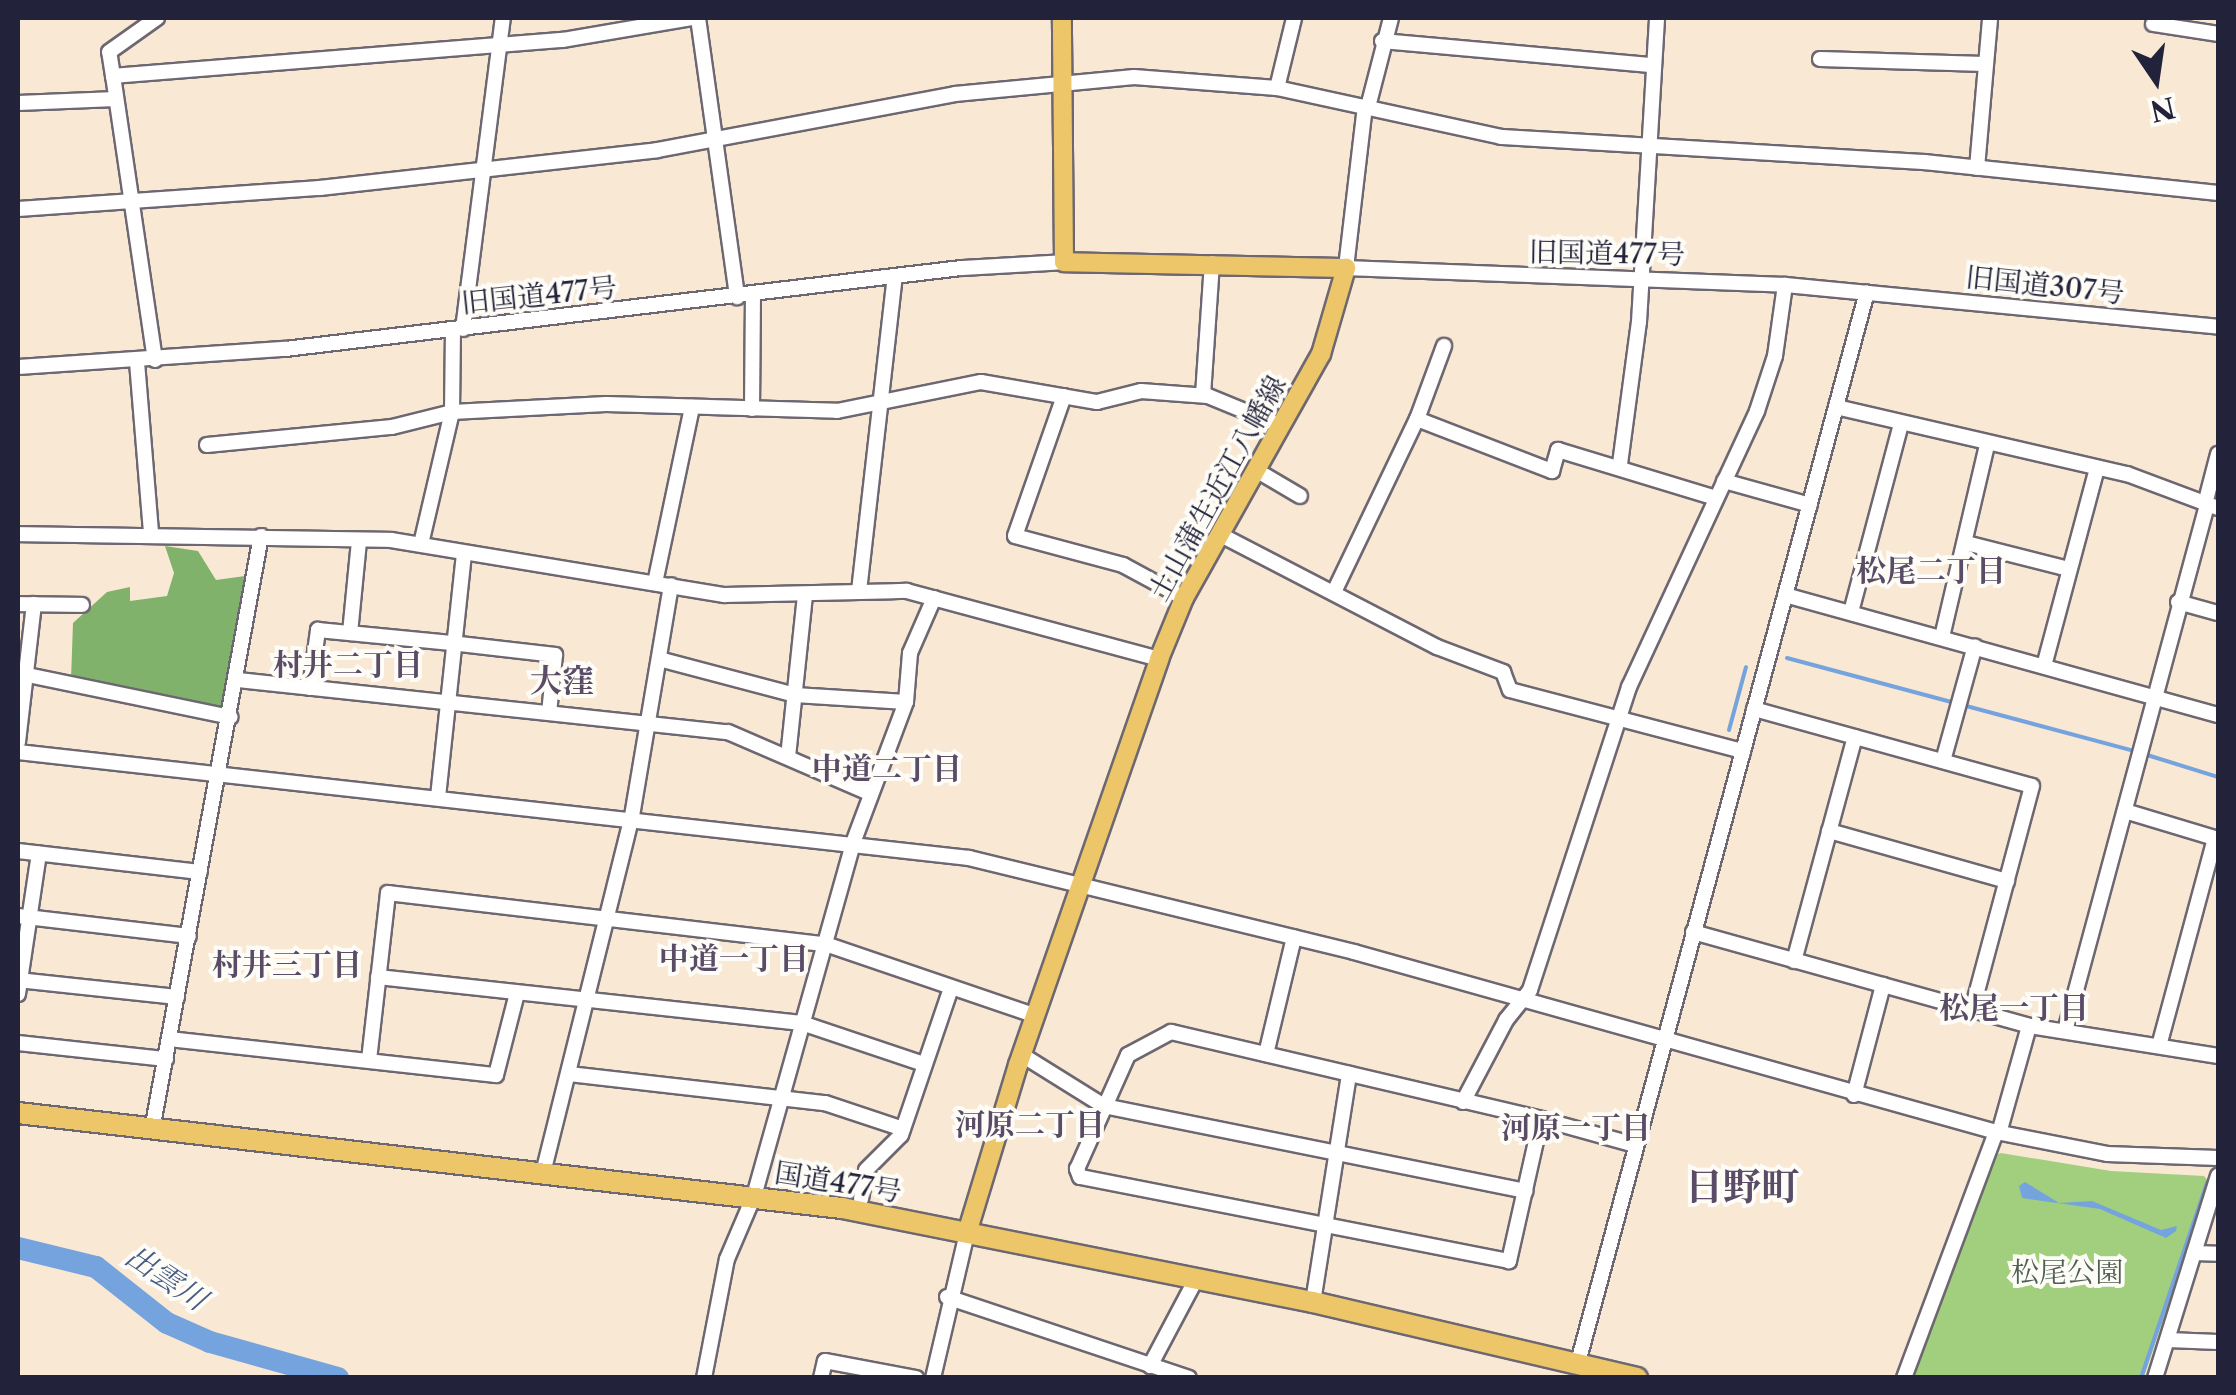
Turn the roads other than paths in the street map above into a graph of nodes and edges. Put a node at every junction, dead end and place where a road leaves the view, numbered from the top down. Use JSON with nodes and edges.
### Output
{"nodes":[{"id":1,"x":156,"y":18,"type":"edge"},
{"id":2,"x":503,"y":18,"type":"edge"},
{"id":3,"x":695,"y":18,"type":"edge"},
{"id":4,"x":1062,"y":18,"type":"edge"},
{"id":5,"x":1294,"y":18,"type":"edge"},
{"id":6,"x":1391,"y":18,"type":"edge"},
{"id":7,"x":1656,"y":18,"type":"edge"},
{"id":8,"x":1990,"y":18,"type":"edge"},
{"id":9,"x":2153,"y":24,"type":"dead end"},
{"id":10,"x":2218,"y":34,"type":"edge"},
{"id":11,"x":1382,"y":41,"type":"junction"},
{"id":12,"x":498,"y":45,"type":"junction"},
{"id":13,"x":1820,"y":59,"type":"dead end"},
{"id":14,"x":1984,"y":64,"type":"junction"},
{"id":15,"x":1650,"y":65,"type":"junction"},
{"id":16,"x":112,"y":76,"type":"junction"},
{"id":17,"x":1063,"y":79,"type":"junction"},
{"id":18,"x":1278,"y":88,"type":"junction"},
{"id":19,"x":116,"y":99,"type":"junction"},
{"id":20,"x":18,"y":104,"type":"edge"},
{"id":21,"x":1366,"y":107,"type":"junction"},
{"id":22,"x":716,"y":140,"type":"junction"},
{"id":23,"x":1646,"y":142,"type":"junction"},
{"id":24,"x":1977,"y":168,"type":"junction"},
{"id":25,"x":486,"y":170,"type":"junction"},
{"id":26,"x":2218,"y":193,"type":"edge"},
{"id":27,"x":132,"y":203,"type":"junction"},
{"id":28,"x":18,"y":209,"type":"edge"},
{"id":29,"x":1064,"y":262,"type":"junction"},
{"id":30,"x":1212,"y":263,"type":"junction"},
{"id":31,"x":1346,"y":268,"type":"junction"},
{"id":32,"x":895,"y":277,"type":"junction"},
{"id":33,"x":1641,"y":277,"type":"junction"},
{"id":34,"x":1784,"y":285,"type":"junction"},
{"id":35,"x":1867,"y":292,"type":"junction"},
{"id":36,"x":745,"y":296,"type":"junction"},
{"id":37,"x":2218,"y":327,"type":"edge"},
{"id":38,"x":458,"y":330,"type":"junction"},
{"id":39,"x":1444,"y":346,"type":"dead end"},
{"id":40,"x":155,"y":360,"type":"junction"},
{"id":41,"x":137,"y":362,"type":"junction"},
{"id":42,"x":18,"y":367,"type":"edge"},
{"id":43,"x":1064,"y":396,"type":"junction"},
{"id":44,"x":1202,"y":396,"type":"junction"},
{"id":45,"x":884,"y":404,"type":"junction"},
{"id":46,"x":692,"y":407,"type":"junction"},
{"id":47,"x":1836,"y":407,"type":"junction"},
{"id":48,"x":752,"y":409,"type":"junction"},
{"id":49,"x":452,"y":412,"type":"junction"},
{"id":50,"x":1418,"y":418,"type":"junction"},
{"id":51,"x":1901,"y":424,"type":"junction"},
{"id":52,"x":1281,"y":426,"type":"junction"},
{"id":53,"x":207,"y":445,"type":"dead end"},
{"id":54,"x":1987,"y":445,"type":"junction"},
{"id":55,"x":2218,"y":454,"type":"edge"},
{"id":56,"x":1620,"y":464,"type":"junction"},
{"id":57,"x":2097,"y":468,"type":"junction"},
{"id":58,"x":1256,"y":470,"type":"junction"},
{"id":59,"x":1724,"y":480,"type":"junction"},
{"id":60,"x":1300,"y":496,"type":"dead end"},
{"id":61,"x":1716,"y":498,"type":"junction"},
{"id":62,"x":1810,"y":504,"type":"junction"},
{"id":63,"x":2210,"y":506,"type":"edge"},
{"id":64,"x":150,"y":533,"type":"junction"},
{"id":65,"x":18,"y":534,"type":"edge"},
{"id":66,"x":1219,"y":534,"type":"junction"},
{"id":67,"x":261,"y":536,"type":"junction"},
{"id":68,"x":359,"y":542,"type":"junction"},
{"id":69,"x":1966,"y":543,"type":"junction"},
{"id":70,"x":420,"y":544,"type":"junction"},
{"id":71,"x":464,"y":553,"type":"junction"},
{"id":72,"x":2069,"y":569,"type":"junction"},
{"id":73,"x":663,"y":584,"type":"junction"},
{"id":74,"x":1335,"y":590,"type":"junction"},
{"id":75,"x":858,"y":591,"type":"junction"},
{"id":76,"x":805,"y":595,"type":"junction"},
{"id":77,"x":1785,"y":595,"type":"junction"},
{"id":78,"x":934,"y":598,"type":"junction"},
{"id":79,"x":1184,"y":598,"type":"junction"},
{"id":80,"x":2178,"y":602,"type":"junction"},
{"id":81,"x":26,"y":604,"type":"edge"},
{"id":82,"x":82,"y":605,"type":"dead end"},
{"id":83,"x":1851,"y":612,"type":"junction"},
{"id":84,"x":2218,"y":613,"type":"edge"},
{"id":85,"x":350,"y":633,"type":"junction"},
{"id":86,"x":1942,"y":637,"type":"junction"},
{"id":87,"x":451,"y":643,"type":"junction"},
{"id":88,"x":1975,"y":646,"type":"junction"},
{"id":89,"x":658,"y":659,"type":"junction"},
{"id":90,"x":1160,"y":659,"type":"junction"},
{"id":91,"x":2044,"y":666,"type":"junction"},
{"id":92,"x":21,"y":673,"type":"edge"},
{"id":93,"x":238,"y":680,"type":"junction"},
{"id":94,"x":310,"y":688,"type":"junction"},
{"id":95,"x":795,"y":695,"type":"junction"},
{"id":96,"x":2158,"y":697,"type":"junction"},
{"id":97,"x":450,"y":702,"type":"junction"},
{"id":98,"x":906,"y":702,"type":"junction"},
{"id":99,"x":1754,"y":709,"type":"junction"},
{"id":100,"x":549,"y":713,"type":"junction"},
{"id":101,"x":2218,"y":715,"type":"edge"},
{"id":102,"x":231,"y":717,"type":"junction"},
{"id":103,"x":1620,"y":717,"type":"junction"},
{"id":104,"x":648,"y":724,"type":"junction"},
{"id":105,"x":1855,"y":737,"type":"junction"},
{"id":106,"x":18,"y":742,"type":"edge"},
{"id":107,"x":1743,"y":751,"type":"junction"},
{"id":108,"x":18,"y":752,"type":"edge"},
{"id":109,"x":788,"y":757,"type":"junction"},
{"id":110,"x":1943,"y":761,"type":"junction"},
{"id":111,"x":220,"y":772,"type":"junction"},
{"id":112,"x":868,"y":792,"type":"junction"},
{"id":113,"x":438,"y":796,"type":"junction"},
{"id":114,"x":2126,"y":810,"type":"junction"},
{"id":115,"x":632,"y":816,"type":"junction"},
{"id":116,"x":1829,"y":831,"type":"junction"},
{"id":117,"x":2217,"y":839,"type":"edge"},
{"id":118,"x":853,"y":844,"type":"junction"},
{"id":119,"x":18,"y":852,"type":"edge"},
{"id":120,"x":38,"y":854,"type":"junction"},
{"id":121,"x":200,"y":872,"type":"junction"},
{"id":122,"x":2006,"y":881,"type":"junction"},
{"id":123,"x":1084,"y":885,"type":"junction"},
{"id":124,"x":607,"y":916,"type":"junction"},
{"id":125,"x":23,"y":917,"type":"edge"},
{"id":126,"x":1693,"y":932,"type":"junction"},
{"id":127,"x":189,"y":936,"type":"junction"},
{"id":128,"x":1294,"y":937,"type":"junction"},
{"id":129,"x":825,"y":944,"type":"junction"},
{"id":130,"x":1794,"y":961,"type":"junction"},
{"id":131,"x":378,"y":977,"type":"junction"},
{"id":132,"x":18,"y":985,"type":"edge"},
{"id":133,"x":1883,"y":986,"type":"junction"},
{"id":134,"x":951,"y":988,"type":"junction"},
{"id":135,"x":517,"y":992,"type":"junction"},
{"id":136,"x":177,"y":997,"type":"junction"},
{"id":137,"x":586,"y":999,"type":"junction"},
{"id":138,"x":1518,"y":1003,"type":"junction"},
{"id":139,"x":1972,"y":1010,"type":"junction"},
{"id":140,"x":1036,"y":1016,"type":"junction"},
{"id":141,"x":802,"y":1023,"type":"junction"},
{"id":142,"x":2029,"y":1026,"type":"junction"},
{"id":143,"x":2065,"y":1031,"type":"junction"},
{"id":144,"x":170,"y":1039,"type":"junction"},
{"id":145,"x":18,"y":1043,"type":"edge"},
{"id":146,"x":1663,"y":1044,"type":"junction"},
{"id":147,"x":2159,"y":1046,"type":"junction"},
{"id":148,"x":1022,"y":1054,"type":"junction"},
{"id":149,"x":1266,"y":1054,"type":"junction"},
{"id":150,"x":2218,"y":1056,"type":"edge"},
{"id":151,"x":166,"y":1059,"type":"junction"},
{"id":152,"x":369,"y":1060,"type":"junction"},
{"id":153,"x":924,"y":1064,"type":"junction"},
{"id":154,"x":568,"y":1074,"type":"junction"},
{"id":155,"x":1349,"y":1074,"type":"junction"},
{"id":156,"x":1854,"y":1096,"type":"junction"},
{"id":157,"x":780,"y":1098,"type":"junction"},
{"id":158,"x":1463,"y":1102,"type":"junction"},
{"id":159,"x":1104,"y":1106,"type":"junction"},
{"id":160,"x":18,"y":1113,"type":"edge"},
{"id":161,"x":1540,"y":1119,"type":"junction"},
{"id":162,"x":903,"y":1128,"type":"junction"},
{"id":163,"x":152,"y":1130,"type":"junction"},
{"id":164,"x":1998,"y":1132,"type":"junction"},
{"id":165,"x":1636,"y":1145,"type":"junction"},
{"id":166,"x":1336,"y":1153,"type":"junction"},
{"id":167,"x":2218,"y":1158,"type":"edge"},
{"id":168,"x":543,"y":1173,"type":"junction"},
{"id":169,"x":2218,"y":1176,"type":"edge"},
{"id":170,"x":1526,"y":1192,"type":"junction"},
{"id":171,"x":754,"y":1196,"type":"junction"},
{"id":172,"x":861,"y":1199,"type":"dead end"},
{"id":173,"x":1325,"y":1224,"type":"junction"},
{"id":174,"x":967,"y":1233,"type":"junction"},
{"id":175,"x":2194,"y":1254,"type":"junction"},
{"id":176,"x":2218,"y":1254,"type":"edge"},
{"id":177,"x":1196,"y":1278,"type":"junction"},
{"id":178,"x":948,"y":1296,"type":"junction"},
{"id":179,"x":1313,"y":1302,"type":"junction"},
{"id":180,"x":2168,"y":1340,"type":"junction"},
{"id":181,"x":2218,"y":1342,"type":"edge"},
{"id":182,"x":1150,"y":1366,"type":"junction"},
{"id":183,"x":1576,"y":1372,"type":"edge"},
{"id":184,"x":704,"y":1378,"type":"edge"},
{"id":185,"x":821,"y":1378,"type":"edge"},
{"id":186,"x":916,"y":1378,"type":"edge"},
{"id":187,"x":932,"y":1378,"type":"edge"},
{"id":188,"x":1189,"y":1378,"type":"edge"},
{"id":189,"x":1638,"y":1378,"type":"edge"},
{"id":190,"x":1904,"y":1378,"type":"edge"},
{"id":191,"x":2155,"y":1378,"type":"edge"}],
"edges":[{"from":1,"to":16,"type":"street"},
{"from":2,"to":12,"type":"street"},
{"from":3,"to":12,"type":"street"},
{"from":3,"to":22,"type":"street"},
{"from":4,"to":17,"type":"main road"},
{"from":5,"to":18,"type":"street"},
{"from":6,"to":11,"type":"street"},
{"from":7,"to":15,"type":"street"},
{"from":8,"to":14,"type":"street"},
{"from":9,"to":10,"type":"street"},
{"from":11,"to":15,"type":"street"},
{"from":11,"to":21,"type":"street"},
{"from":12,"to":16,"type":"street"},
{"from":12,"to":25,"type":"street"},
{"from":13,"to":14,"type":"street"},
{"from":14,"to":24,"type":"street"},
{"from":15,"to":23,"type":"street"},
{"from":16,"to":19,"type":"street"},
{"from":17,"to":18,"type":"street"},
{"from":17,"to":22,"type":"street"},
{"from":17,"to":29,"type":"main road"},
{"from":18,"to":21,"type":"street"},
{"from":19,"to":20,"type":"street"},
{"from":19,"to":27,"type":"street"},
{"from":21,"to":23,"type":"street"},
{"from":21,"to":31,"type":"street"},
{"from":22,"to":25,"type":"street"},
{"from":22,"to":36,"type":"street"},
{"from":23,"to":24,"type":"street"},
{"from":23,"to":33,"type":"street"},
{"from":24,"to":26,"type":"street"},
{"from":25,"to":27,"type":"street"},
{"from":25,"to":38,"type":"street"},
{"from":27,"to":28,"type":"street"},
{"from":27,"to":40,"type":"street"},
{"from":29,"to":30,"type":"main road"},
{"from":29,"to":32,"type":"street","name":"旧国道477号"},
{"from":30,"to":31,"type":"main road"},
{"from":30,"to":44,"type":"street"},
{"from":31,"to":33,"type":"street","name":"旧国道477号"},
{"from":31,"to":52,"type":"main road","name":"土山蒲生近江八幡線"},
{"from":32,"to":36,"type":"street","name":"旧国道477号"},
{"from":32,"to":45,"type":"street"},
{"from":33,"to":34,"type":"street","name":"旧国道477号"},
{"from":33,"to":56,"type":"street"},
{"from":34,"to":35,"type":"street","name":"旧国道477号"},
{"from":34,"to":59,"type":"street"},
{"from":35,"to":37,"type":"street","name":"旧国道307号"},
{"from":35,"to":47,"type":"street"},
{"from":36,"to":38,"type":"street","name":"旧国道477号"},
{"from":36,"to":48,"type":"street"},
{"from":38,"to":40,"type":"street","name":"旧国道477号"},
{"from":38,"to":49,"type":"street"},
{"from":39,"to":50,"type":"street"},
{"from":40,"to":41,"type":"street","name":"旧国道477号"},
{"from":41,"to":42,"type":"street","name":"旧国道477号"},
{"from":41,"to":64,"type":"street"},
{"from":43,"to":44,"type":"street"},
{"from":43,"to":45,"type":"street"},
{"from":43,"to":79,"type":"street"},
{"from":44,"to":52,"type":"street"},
{"from":45,"to":48,"type":"street"},
{"from":45,"to":75,"type":"street"},
{"from":46,"to":48,"type":"street"},
{"from":46,"to":49,"type":"street"},
{"from":46,"to":73,"type":"street"},
{"from":47,"to":51,"type":"street"},
{"from":47,"to":62,"type":"street"},
{"from":49,"to":53,"type":"street"},
{"from":49,"to":70,"type":"street"},
{"from":50,"to":56,"type":"street"},
{"from":50,"to":74,"type":"street"},
{"from":51,"to":54,"type":"street"},
{"from":51,"to":83,"type":"street"},
{"from":52,"to":58,"type":"main road","name":"土山蒲生近江八幡線"},
{"from":54,"to":57,"type":"street"},
{"from":54,"to":69,"type":"street"},
{"from":55,"to":63,"type":"street"},
{"from":56,"to":61,"type":"street"},
{"from":57,"to":63,"type":"street"},
{"from":57,"to":72,"type":"street"},
{"from":58,"to":60,"type":"street"},
{"from":58,"to":66,"type":"main road","name":"土山蒲生近江八幡線"},
{"from":59,"to":61,"type":"street"},
{"from":59,"to":62,"type":"street"},
{"from":61,"to":103,"type":"street"},
{"from":62,"to":77,"type":"street"},
{"from":63,"to":80,"type":"street"},
{"from":64,"to":65,"type":"street"},
{"from":64,"to":67,"type":"street"},
{"from":66,"to":74,"type":"street"},
{"from":66,"to":79,"type":"main road","name":"土山蒲生近江八幡線"},
{"from":67,"to":68,"type":"street"},
{"from":67,"to":93,"type":"street"},
{"from":68,"to":70,"type":"street"},
{"from":68,"to":85,"type":"street"},
{"from":69,"to":72,"type":"street"},
{"from":69,"to":86,"type":"street"},
{"from":70,"to":71,"type":"street"},
{"from":71,"to":73,"type":"street"},
{"from":71,"to":87,"type":"street"},
{"from":72,"to":91,"type":"street"},
{"from":73,"to":76,"type":"street"},
{"from":73,"to":89,"type":"street"},
{"from":74,"to":103,"type":"street"},
{"from":75,"to":76,"type":"street"},
{"from":75,"to":78,"type":"street"},
{"from":76,"to":95,"type":"street"},
{"from":77,"to":83,"type":"street"},
{"from":77,"to":99,"type":"street"},
{"from":78,"to":90,"type":"street"},
{"from":78,"to":98,"type":"street"},
{"from":79,"to":90,"type":"main road","name":"土山蒲生近江八幡線"},
{"from":80,"to":84,"type":"street"},
{"from":80,"to":96,"type":"street"},
{"from":81,"to":82,"type":"street"},
{"from":81,"to":92,"type":"street"},
{"from":83,"to":86,"type":"street"},
{"from":85,"to":87,"type":"street"},
{"from":85,"to":94,"type":"street"},
{"from":86,"to":88,"type":"street"},
{"from":87,"to":97,"type":"street"},
{"from":87,"to":100,"type":"street"},
{"from":88,"to":91,"type":"street"},
{"from":88,"to":110,"type":"street"},
{"from":89,"to":95,"type":"street"},
{"from":89,"to":104,"type":"street"},
{"from":90,"to":123,"type":"main road","name":"土山蒲生近江八幡線"},
{"from":91,"to":96,"type":"street"},
{"from":92,"to":102,"type":"street"},
{"from":92,"to":106,"type":"street"},
{"from":93,"to":94,"type":"street"},
{"from":93,"to":102,"type":"street"},
{"from":94,"to":97,"type":"street"},
{"from":95,"to":98,"type":"street"},
{"from":95,"to":109,"type":"street"},
{"from":96,"to":101,"type":"street"},
{"from":96,"to":114,"type":"street"},
{"from":97,"to":100,"type":"street"},
{"from":97,"to":113,"type":"street"},
{"from":98,"to":112,"type":"street"},
{"from":99,"to":105,"type":"street"},
{"from":99,"to":107,"type":"street"},
{"from":100,"to":104,"type":"street"},
{"from":102,"to":111,"type":"street"},
{"from":103,"to":107,"type":"street"},
{"from":103,"to":138,"type":"street"},
{"from":104,"to":109,"type":"street"},
{"from":104,"to":115,"type":"street"},
{"from":105,"to":110,"type":"street"},
{"from":105,"to":116,"type":"street"},
{"from":107,"to":126,"type":"street"},
{"from":108,"to":111,"type":"street"},
{"from":109,"to":112,"type":"street"},
{"from":110,"to":122,"type":"street"},
{"from":111,"to":113,"type":"street"},
{"from":111,"to":121,"type":"street"},
{"from":112,"to":118,"type":"street"},
{"from":113,"to":115,"type":"street"},
{"from":114,"to":117,"type":"street"},
{"from":114,"to":143,"type":"street"},
{"from":115,"to":118,"type":"street"},
{"from":115,"to":124,"type":"street"},
{"from":116,"to":122,"type":"street"},
{"from":116,"to":130,"type":"street"},
{"from":117,"to":147,"type":"street"},
{"from":118,"to":123,"type":"street"},
{"from":118,"to":129,"type":"street"},
{"from":119,"to":120,"type":"street"},
{"from":120,"to":121,"type":"street"},
{"from":120,"to":125,"type":"street"},
{"from":121,"to":127,"type":"street"},
{"from":122,"to":139,"type":"street"},
{"from":123,"to":128,"type":"street"},
{"from":123,"to":140,"type":"main road","name":"土山蒲生近江八幡線"},
{"from":124,"to":129,"type":"street"},
{"from":124,"to":131,"type":"street"},
{"from":124,"to":137,"type":"street"},
{"from":125,"to":127,"type":"street"},
{"from":125,"to":132,"type":"street"},
{"from":126,"to":130,"type":"street"},
{"from":126,"to":146,"type":"street"},
{"from":127,"to":136,"type":"street"},
{"from":128,"to":138,"type":"street"},
{"from":128,"to":149,"type":"street"},
{"from":129,"to":134,"type":"street"},
{"from":129,"to":141,"type":"street"},
{"from":130,"to":133,"type":"street"},
{"from":131,"to":135,"type":"street"},
{"from":131,"to":152,"type":"street"},
{"from":132,"to":136,"type":"street"},
{"from":133,"to":139,"type":"street"},
{"from":133,"to":156,"type":"street"},
{"from":134,"to":140,"type":"street"},
{"from":134,"to":153,"type":"street"},
{"from":135,"to":137,"type":"street"},
{"from":135,"to":152,"type":"street"},
{"from":136,"to":144,"type":"street"},
{"from":137,"to":141,"type":"street"},
{"from":137,"to":154,"type":"street"},
{"from":138,"to":146,"type":"street"},
{"from":138,"to":158,"type":"street"},
{"from":139,"to":142,"type":"street"},
{"from":140,"to":148,"type":"main road","name":"土山蒲生近江八幡線"},
{"from":141,"to":153,"type":"street"},
{"from":141,"to":157,"type":"street"},
{"from":142,"to":143,"type":"street"},
{"from":142,"to":164,"type":"street"},
{"from":143,"to":147,"type":"street"},
{"from":144,"to":151,"type":"street"},
{"from":144,"to":152,"type":"street"},
{"from":145,"to":151,"type":"street"},
{"from":146,"to":156,"type":"street"},
{"from":146,"to":165,"type":"street"},
{"from":147,"to":150,"type":"street"},
{"from":148,"to":159,"type":"street"},
{"from":148,"to":174,"type":"main road","name":"土山蒲生近江八幡線"},
{"from":149,"to":155,"type":"street"},
{"from":149,"to":159,"type":"street"},
{"from":151,"to":163,"type":"street"},
{"from":153,"to":162,"type":"street"},
{"from":154,"to":157,"type":"street"},
{"from":154,"to":168,"type":"street"},
{"from":155,"to":158,"type":"street"},
{"from":155,"to":166,"type":"street"},
{"from":156,"to":164,"type":"street"},
{"from":157,"to":162,"type":"street"},
{"from":157,"to":171,"type":"street"},
{"from":158,"to":161,"type":"street"},
{"from":159,"to":166,"type":"street"},
{"from":159,"to":173,"type":"street"},
{"from":160,"to":163,"type":"highway","name":"国道477号"},
{"from":161,"to":165,"type":"street"},
{"from":161,"to":170,"type":"street"},
{"from":162,"to":172,"type":"street"},
{"from":163,"to":168,"type":"highway","name":"国道477号"},
{"from":164,"to":167,"type":"street"},
{"from":164,"to":190,"type":"street"},
{"from":165,"to":183,"type":"street"},
{"from":166,"to":170,"type":"street"},
{"from":166,"to":173,"type":"street"},
{"from":168,"to":171,"type":"highway","name":"国道477号"},
{"from":169,"to":175,"type":"street"},
{"from":170,"to":173,"type":"street"},
{"from":171,"to":174,"type":"highway","name":"国道477号"},
{"from":171,"to":184,"type":"street"},
{"from":173,"to":179,"type":"street"},
{"from":174,"to":177,"type":"highway","name":"国道477号"},
{"from":174,"to":178,"type":"street"},
{"from":175,"to":176,"type":"street"},
{"from":175,"to":180,"type":"street"},
{"from":177,"to":179,"type":"highway","name":"国道477号"},
{"from":177,"to":182,"type":"street"},
{"from":178,"to":182,"type":"street"},
{"from":178,"to":187,"type":"street"},
{"from":179,"to":183,"type":"highway","name":"国道477号"},
{"from":180,"to":181,"type":"street"},
{"from":180,"to":191,"type":"street"},
{"from":182,"to":188,"type":"street"},
{"from":183,"to":189,"type":"highway","name":"国道477号"},
{"from":185,"to":186,"type":"street"}]}
